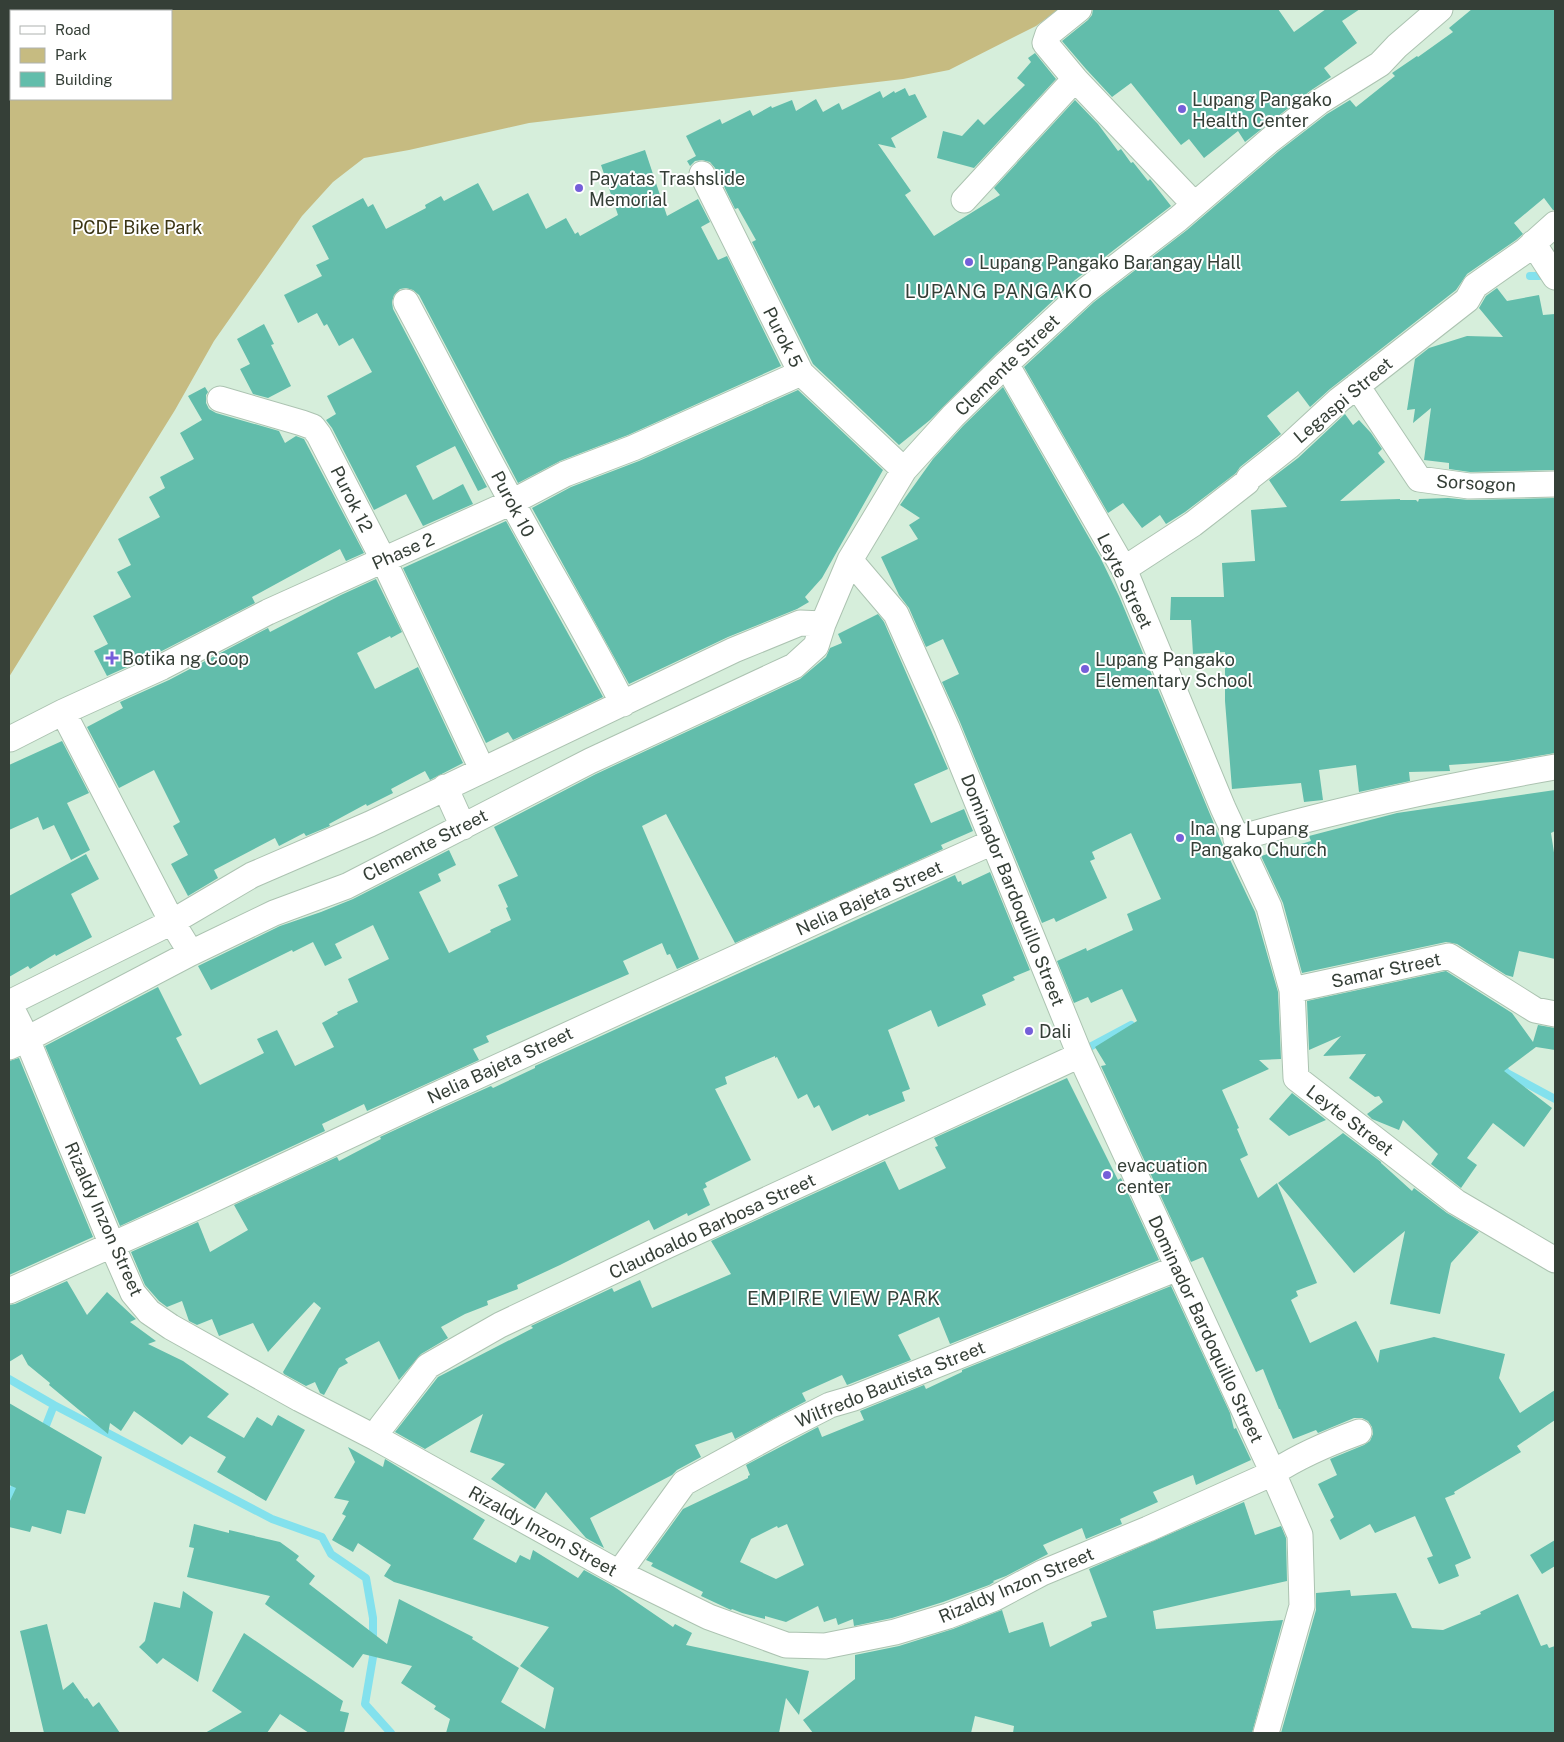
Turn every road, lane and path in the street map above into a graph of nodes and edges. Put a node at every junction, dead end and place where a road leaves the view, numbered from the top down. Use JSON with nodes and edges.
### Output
{"nodes":[{"id":1,"x":1079,"y":9,"type":"edge"},
{"id":2,"x":1440,"y":9,"type":"edge"},
{"id":3,"x":1076,"y":79,"type":"junction"},
{"id":4,"x":702,"y":174,"type":"dead end"},
{"id":5,"x":964,"y":200,"type":"dead end"},
{"id":6,"x":1194,"y":204,"type":"junction"},
{"id":7,"x":1555,"y":224,"type":"edge"},
{"id":8,"x":1533,"y":242,"type":"junction"},
{"id":9,"x":1555,"y":276,"type":"edge"},
{"id":10,"x":406,"y":302,"type":"dead end"},
{"id":11,"x":1006,"y":364,"type":"junction"},
{"id":12,"x":801,"y":373,"type":"junction"},
{"id":13,"x":1357,"y":386,"type":"junction"},
{"id":14,"x":220,"y":399,"type":"dead end"},
{"id":15,"x":904,"y":470,"type":"junction"},
{"id":16,"x":1555,"y":484,"type":"edge"},
{"id":17,"x":512,"y":502,"type":"junction"},
{"id":18,"x":383,"y":559,"type":"junction"},
{"id":19,"x":850,"y":560,"type":"junction"},
{"id":20,"x":1124,"y":570,"type":"junction"},
{"id":21,"x":823,"y":624,"type":"junction"},
{"id":22,"x":624,"y":704,"type":"junction"},
{"id":23,"x":63,"y":712,"type":"junction"},
{"id":24,"x":576,"y":726,"type":"junction"},
{"id":25,"x":10,"y":739,"type":"edge"},
{"id":26,"x":590,"y":761,"type":"junction"},
{"id":27,"x":1555,"y":767,"type":"edge"},
{"id":28,"x":482,"y":769,"type":"junction"},
{"id":29,"x":445,"y":788,"type":"junction"},
{"id":30,"x":463,"y":827,"type":"junction"},
{"id":31,"x":1236,"y":839,"type":"junction"},
{"id":32,"x":993,"y":842,"type":"junction"},
{"id":33,"x":172,"y":922,"type":"junction"},
{"id":34,"x":190,"y":954,"type":"junction"},
{"id":35,"x":1292,"y":990,"type":"junction"},
{"id":36,"x":9,"y":1003,"type":"edge"},
{"id":37,"x":1555,"y":1014,"type":"edge"},
{"id":38,"x":18,"y":1043,"type":"edge"},
{"id":39,"x":1080,"y":1056,"type":"junction"},
{"id":40,"x":112,"y":1245,"type":"junction"},
{"id":41,"x":1555,"y":1260,"type":"edge"},
{"id":42,"x":1178,"y":1268,"type":"junction"},
{"id":43,"x":9,"y":1292,"type":"edge"},
{"id":44,"x":1359,"y":1432,"type":"dead end"},
{"id":45,"x":372,"y":1436,"type":"junction"},
{"id":46,"x":1273,"y":1473,"type":"junction"},
{"id":47,"x":619,"y":1573,"type":"junction"},
{"id":48,"x":1266,"y":1733,"type":"edge"}],
"edges":[{"from":1,"to":3,"type":"street"},
{"from":2,"to":6,"type":"street","name":"Clemente Street"},
{"from":3,"to":5,"type":"street"},
{"from":3,"to":6,"type":"street"},
{"from":4,"to":12,"type":"street","name":"Purok 5"},
{"from":6,"to":11,"type":"street","name":"Clemente Street"},
{"from":7,"to":8,"type":"street","name":"Legaspi Street"},
{"from":8,"to":9,"type":"street"},
{"from":8,"to":13,"type":"street","name":"Legaspi Street"},
{"from":10,"to":17,"type":"street","name":"Purok 10"},
{"from":11,"to":15,"type":"street","name":"Clemente Street"},
{"from":11,"to":20,"type":"street","name":"Leyte Street"},
{"from":12,"to":15,"type":"street","name":"Purok 5"},
{"from":12,"to":17,"type":"street","name":"Phase 2"},
{"from":13,"to":16,"type":"street","name":"Sorsogon"},
{"from":13,"to":20,"type":"street","name":"Legaspi Street"},
{"from":14,"to":18,"type":"street","name":"Purok 12"},
{"from":15,"to":19,"type":"street","name":"Clemente Street"},
{"from":17,"to":18,"type":"street","name":"Phase 2"},
{"from":17,"to":22,"type":"street","name":"Purok 10"},
{"from":18,"to":23,"type":"street","name":"Phase 2"},
{"from":18,"to":28,"type":"street","name":"Purok 12"},
{"from":19,"to":21,"type":"street","name":"Clemente Street"},
{"from":19,"to":32,"type":"street","name":"Dominador Bardoquillo Street"},
{"from":20,"to":31,"type":"street","name":"Leyte Street"},
{"from":21,"to":22,"type":"street"},
{"from":21,"to":26,"type":"street","name":"Clemente Street"},
{"from":22,"to":24,"type":"street"},
{"from":23,"to":25,"type":"street","name":"Phase 2"},
{"from":23,"to":33,"type":"street"},
{"from":24,"to":26,"type":"street"},
{"from":24,"to":28,"type":"street"},
{"from":26,"to":30,"type":"street","name":"Clemente Street"},
{"from":27,"to":31,"type":"street"},
{"from":28,"to":29,"type":"street"},
{"from":29,"to":30,"type":"street"},
{"from":29,"to":33,"type":"street"},
{"from":30,"to":34,"type":"street","name":"Clemente Street"},
{"from":31,"to":35,"type":"street","name":"Leyte Street"},
{"from":32,"to":39,"type":"street","name":"Dominador Bardoquillo Street"},
{"from":32,"to":40,"type":"street","name":"Nelia Bajeta Street"},
{"from":33,"to":34,"type":"street"},
{"from":33,"to":36,"type":"street"},
{"from":34,"to":38,"type":"street","name":"Clemente Street"},
{"from":35,"to":37,"type":"street","name":"Samar Street"},
{"from":35,"to":41,"type":"street","name":"Leyte Street"},
{"from":36,"to":38,"type":"street","name":"Rizaldy Inzon Street"},
{"from":38,"to":40,"type":"street","name":"Rizaldy Inzon Street"},
{"from":39,"to":42,"type":"street","name":"Dominador Bardoquillo Street"},
{"from":39,"to":45,"type":"street","name":"Claudoaldo Barbosa Street"},
{"from":40,"to":43,"type":"street","name":"Nelia Bajeta Street"},
{"from":40,"to":45,"type":"street","name":"Rizaldy Inzon Street"},
{"from":42,"to":46,"type":"street","name":"Dominador Bardoquillo Street"},
{"from":42,"to":47,"type":"street","name":"Wilfredo Bautista Street"},
{"from":44,"to":46,"type":"street","name":"Rizaldy Inzon Street"},
{"from":45,"to":47,"type":"street","name":"Rizaldy Inzon Street"},
{"from":46,"to":47,"type":"street","name":"Rizaldy Inzon Street"},
{"from":46,"to":48,"type":"street","name":"Dominador Bardoquillo Street"}]}
